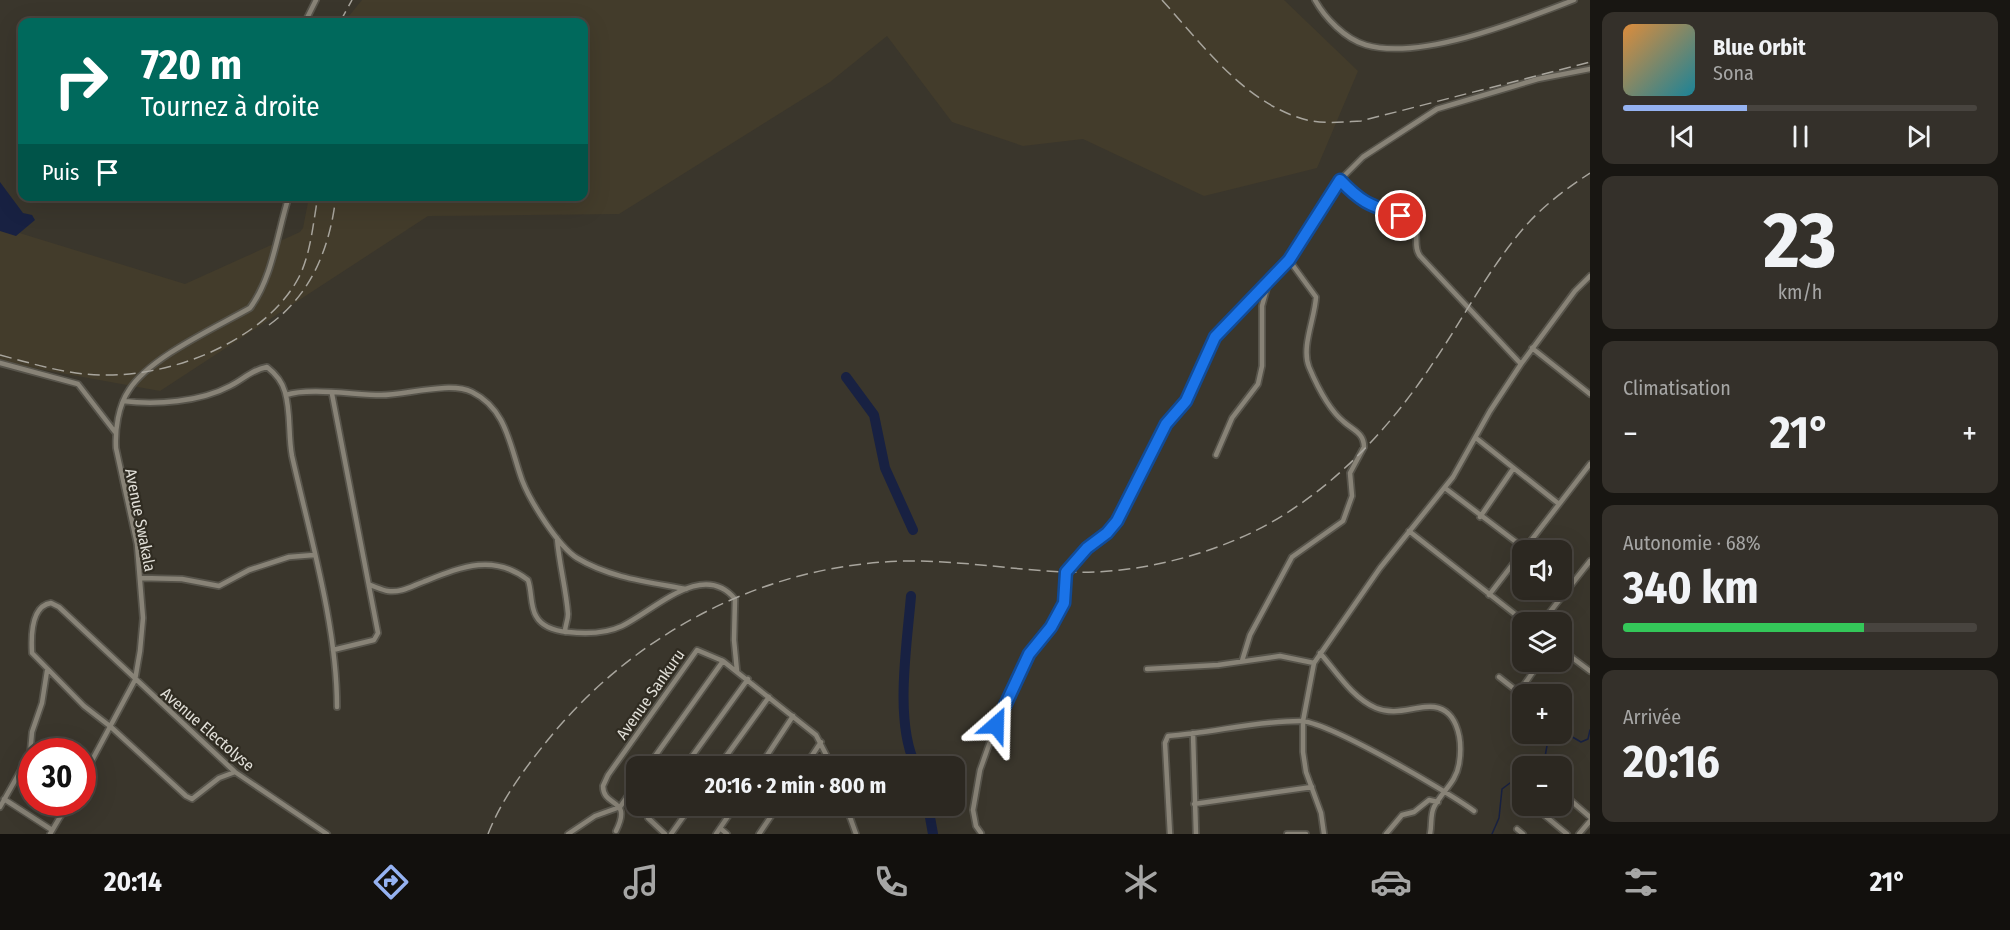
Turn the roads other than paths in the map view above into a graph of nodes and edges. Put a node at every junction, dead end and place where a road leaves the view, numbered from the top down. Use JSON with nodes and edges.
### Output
{"nodes":[{"id":1,"x":316,"y":0,"type":"edge"},
{"id":2,"x":1315,"y":0,"type":"edge"},
{"id":3,"x":1574,"y":0,"type":"edge"},
{"id":4,"x":307,"y":18,"type":"edge"},
{"id":5,"x":1590,"y":69,"type":"edge"},
{"id":6,"x":1340,"y":180,"type":"junction"},
{"id":7,"x":288,"y":201,"type":"edge"},
{"id":8,"x":1289,"y":260,"type":"junction"},
{"id":9,"x":1590,"y":276,"type":"edge"},
{"id":10,"x":1268,"y":284,"type":"junction"},
{"id":11,"x":1532,"y":348,"type":"junction"},
{"id":12,"x":0,"y":363,"type":"edge"},
{"id":13,"x":1521,"y":364,"type":"junction"},
{"id":14,"x":332,"y":394,"type":"junction"},
{"id":15,"x":1590,"y":394,"type":"edge"},
{"id":16,"x":286,"y":395,"type":"junction"},
{"id":17,"x":123,"y":401,"type":"junction"},
{"id":18,"x":115,"y":432,"type":"junction"},
{"id":19,"x":1476,"y":438,"type":"junction"},
{"id":20,"x":1216,"y":455,"type":"dead end"},
{"id":21,"x":1589,"y":465,"type":"edge"},
{"id":22,"x":1513,"y":469,"type":"junction"},
{"id":23,"x":1444,"y":488,"type":"junction"},
{"id":24,"x":1559,"y":504,"type":"junction"},
{"id":25,"x":1480,"y":517,"type":"junction"},
{"id":26,"x":1409,"y":531,"type":"junction"},
{"id":27,"x":557,"y":538,"type":"junction"},
{"id":28,"x":1513,"y":540,"type":"edge"},
{"id":29,"x":1530,"y":540,"type":"edge"},
{"id":30,"x":314,"y":555,"type":"junction"},
{"id":31,"x":1590,"y":561,"type":"edge"},
{"id":32,"x":1512,"y":564,"type":"edge"},
{"id":33,"x":141,"y":578,"type":"junction"},
{"id":34,"x":370,"y":585,"type":"junction"},
{"id":35,"x":686,"y":589,"type":"junction"},
{"id":36,"x":1489,"y":595,"type":"junction"},
{"id":37,"x":1512,"y":612,"type":"edge"},
{"id":38,"x":1550,"y":612,"type":"edge"},
{"id":39,"x":565,"y":632,"type":"junction"},
{"id":40,"x":333,"y":650,"type":"junction"},
{"id":41,"x":1320,"y":653,"type":"junction"},
{"id":42,"x":1572,"y":658,"type":"edge"},
{"id":43,"x":723,"y":661,"type":"junction"},
{"id":44,"x":1242,"y":661,"type":"junction"},
{"id":45,"x":1314,"y":663,"type":"junction"},
{"id":46,"x":1147,"y":669,"type":"dead end"},
{"id":47,"x":47,"y":671,"type":"junction"},
{"id":48,"x":737,"y":671,"type":"junction"},
{"id":49,"x":1590,"y":671,"type":"edge"},
{"id":50,"x":1499,"y":677,"type":"dead end"},
{"id":51,"x":748,"y":679,"type":"junction"},
{"id":52,"x":135,"y":680,"type":"junction"},
{"id":53,"x":1512,"y":686,"type":"edge"},
{"id":54,"x":769,"y":697,"type":"junction"},
{"id":55,"x":338,"y":707,"type":"dead end"},
{"id":56,"x":793,"y":716,"type":"junction"},
{"id":57,"x":1303,"y":721,"type":"junction"},
{"id":58,"x":111,"y":727,"type":"junction"},
{"id":59,"x":1193,"y":734,"type":"junction"},
{"id":60,"x":32,"y":738,"type":"edge"},
{"id":61,"x":821,"y":742,"type":"junction"},
{"id":62,"x":96,"y":754,"type":"edge"},
{"id":63,"x":655,"y":756,"type":"edge"},
{"id":64,"x":692,"y":756,"type":"edge"},
{"id":65,"x":726,"y":756,"type":"edge"},
{"id":66,"x":767,"y":756,"type":"edge"},
{"id":67,"x":812,"y":756,"type":"edge"},
{"id":68,"x":827,"y":756,"type":"edge"},
{"id":69,"x":235,"y":772,"type":"junction"},
{"id":70,"x":18,"y":776,"type":"edge"},
{"id":71,"x":1312,"y":787,"type":"junction"},
{"id":72,"x":1447,"y":792,"type":"junction"},
{"id":73,"x":626,"y":798,"type":"edge"},
{"id":74,"x":4,"y":799,"type":"junction"},
{"id":75,"x":1438,"y":802,"type":"junction"},
{"id":76,"x":1572,"y":802,"type":"edge"},
{"id":77,"x":1194,"y":804,"type":"junction"},
{"id":78,"x":0,"y":807,"type":"edge"},
{"id":79,"x":620,"y":807,"type":"junction"},
{"id":80,"x":1474,"y":811,"type":"dead end"},
{"id":81,"x":61,"y":816,"type":"edge"},
{"id":82,"x":649,"y":816,"type":"edge"},
{"id":83,"x":684,"y":816,"type":"edge"},
{"id":84,"x":728,"y":816,"type":"edge"},
{"id":85,"x":771,"y":816,"type":"edge"},
{"id":86,"x":850,"y":816,"type":"edge"},
{"id":87,"x":1545,"y":816,"type":"edge"},
{"id":88,"x":1590,"y":819,"type":"edge"},
{"id":89,"x":720,"y":828,"type":"junction"},
{"id":90,"x":1517,"y":829,"type":"dead end"},
{"id":91,"x":616,"y":831,"type":"dead end"},
{"id":92,"x":51,"y":832,"type":"edge"},
{"id":93,"x":981,"y":833,"type":"edge"},
{"id":94,"x":327,"y":834,"type":"edge"},
{"id":95,"x":568,"y":834,"type":"edge"},
{"id":96,"x":665,"y":834,"type":"edge"},
{"id":97,"x":671,"y":834,"type":"edge"},
{"id":98,"x":716,"y":834,"type":"edge"},
{"id":99,"x":727,"y":834,"type":"edge"},
{"id":100,"x":759,"y":834,"type":"edge"},
{"id":101,"x":856,"y":834,"type":"edge"},
{"id":102,"x":1170,"y":834,"type":"edge"},
{"id":103,"x":1196,"y":834,"type":"edge"},
{"id":104,"x":1287,"y":834,"type":"edge"},
{"id":105,"x":1306,"y":834,"type":"edge"},
{"id":106,"x":1324,"y":834,"type":"edge"},
{"id":107,"x":1386,"y":834,"type":"edge"},
{"id":108,"x":1430,"y":834,"type":"edge"},
{"id":109,"x":1523,"y":834,"type":"edge"},
{"id":110,"x":1567,"y":834,"type":"edge"},
{"id":111,"x":1579,"y":834,"type":"edge"}],
"edges":[{"from":1,"to":4,"type":"street"},
{"from":2,"to":3,"type":"street"},
{"from":5,"to":6,"type":"street"},
{"from":6,"to":8,"type":"street"},
{"from":6,"to":13,"type":"street"},
{"from":7,"to":17,"type":"street"},
{"from":8,"to":10,"type":"street"},
{"from":8,"to":44,"type":"street"},
{"from":9,"to":11,"type":"street"},
{"from":10,"to":20,"type":"street"},
{"from":10,"to":93,"type":"street"},
{"from":11,"to":13,"type":"street"},
{"from":11,"to":15,"type":"street"},
{"from":12,"to":18,"type":"street"},
{"from":13,"to":19,"type":"street"},
{"from":14,"to":16,"type":"street"},
{"from":14,"to":27,"type":"street"},
{"from":14,"to":34,"type":"street"},
{"from":16,"to":17,"type":"street"},
{"from":16,"to":30,"type":"street"},
{"from":17,"to":18,"type":"street"},
{"from":18,"to":33,"type":"street","name":"Avenue Swakala"},
{"from":19,"to":22,"type":"street"},
{"from":19,"to":23,"type":"street"},
{"from":21,"to":24,"type":"street"},
{"from":22,"to":24,"type":"street"},
{"from":22,"to":25,"type":"street"},
{"from":23,"to":25,"type":"street"},
{"from":23,"to":26,"type":"street"},
{"from":24,"to":29,"type":"street"},
{"from":25,"to":28,"type":"street"},
{"from":26,"to":36,"type":"street"},
{"from":26,"to":41,"type":"street"},
{"from":27,"to":35,"type":"street"},
{"from":27,"to":39,"type":"street"},
{"from":30,"to":33,"type":"street"},
{"from":30,"to":40,"type":"street"},
{"from":31,"to":38,"type":"street"},
{"from":32,"to":36,"type":"street"},
{"from":33,"to":52,"type":"street","name":"Avenue Swakala"},
{"from":34,"to":39,"type":"street"},
{"from":34,"to":40,"type":"street"},
{"from":35,"to":39,"type":"street"},
{"from":35,"to":48,"type":"street"},
{"from":36,"to":37,"type":"street"},
{"from":40,"to":55,"type":"street"},
{"from":41,"to":45,"type":"street"},
{"from":41,"to":72,"type":"street"},
{"from":42,"to":49,"type":"street"},
{"from":43,"to":48,"type":"street","name":"Avenue Sankuru"},
{"from":43,"to":63,"type":"street"},
{"from":43,"to":79,"type":"street","name":"Avenue Sankuru"},
{"from":44,"to":45,"type":"street"},
{"from":44,"to":46,"type":"street"},
{"from":45,"to":57,"type":"street"},
{"from":47,"to":52,"type":"street","name":"Avenue Electolyse"},
{"from":47,"to":58,"type":"street"},
{"from":47,"to":60,"type":"street"},
{"from":48,"to":51,"type":"street","name":"Avenue Sankuru"},
{"from":50,"to":53,"type":"street"},
{"from":51,"to":54,"type":"street","name":"Avenue Sankuru"},
{"from":51,"to":64,"type":"street"},
{"from":52,"to":58,"type":"street","name":"Avenue Swakala"},
{"from":52,"to":69,"type":"street","name":"Avenue Electolyse"},
{"from":54,"to":56,"type":"street","name":"Avenue Sankuru"},
{"from":54,"to":65,"type":"street"},
{"from":56,"to":61,"type":"street","name":"Avenue Sankuru"},
{"from":56,"to":66,"type":"street"},
{"from":57,"to":59,"type":"street"},
{"from":57,"to":71,"type":"street"},
{"from":57,"to":72,"type":"street"},
{"from":58,"to":62,"type":"street","name":"Avenue Swakala"},
{"from":58,"to":69,"type":"street"},
{"from":59,"to":77,"type":"street"},
{"from":59,"to":102,"type":"street"},
{"from":61,"to":67,"type":"street"},
{"from":61,"to":68,"type":"street","name":"Avenue Sankuru"},
{"from":69,"to":94,"type":"street","name":"Avenue Electolyse"},
{"from":70,"to":74,"type":"street"},
{"from":71,"to":77,"type":"street"},
{"from":71,"to":106,"type":"street"},
{"from":72,"to":75,"type":"street"},
{"from":72,"to":80,"type":"street"},
{"from":73,"to":79,"type":"street"},
{"from":74,"to":78,"type":"street"},
{"from":74,"to":92,"type":"street"},
{"from":75,"to":107,"type":"street"},
{"from":75,"to":108,"type":"street"},
{"from":76,"to":88,"type":"street"},
{"from":77,"to":103,"type":"street"},
{"from":79,"to":91,"type":"street"},
{"from":79,"to":95,"type":"street"},
{"from":81,"to":92,"type":"street"},
{"from":82,"to":96,"type":"street"},
{"from":83,"to":97,"type":"street"},
{"from":84,"to":89,"type":"street"},
{"from":85,"to":100,"type":"street"},
{"from":86,"to":101,"type":"street"},
{"from":87,"to":110,"type":"street"},
{"from":88,"to":111,"type":"street"},
{"from":89,"to":98,"type":"street"},
{"from":89,"to":99,"type":"street"},
{"from":90,"to":109,"type":"street"},
{"from":104,"to":105,"type":"street"}]}
